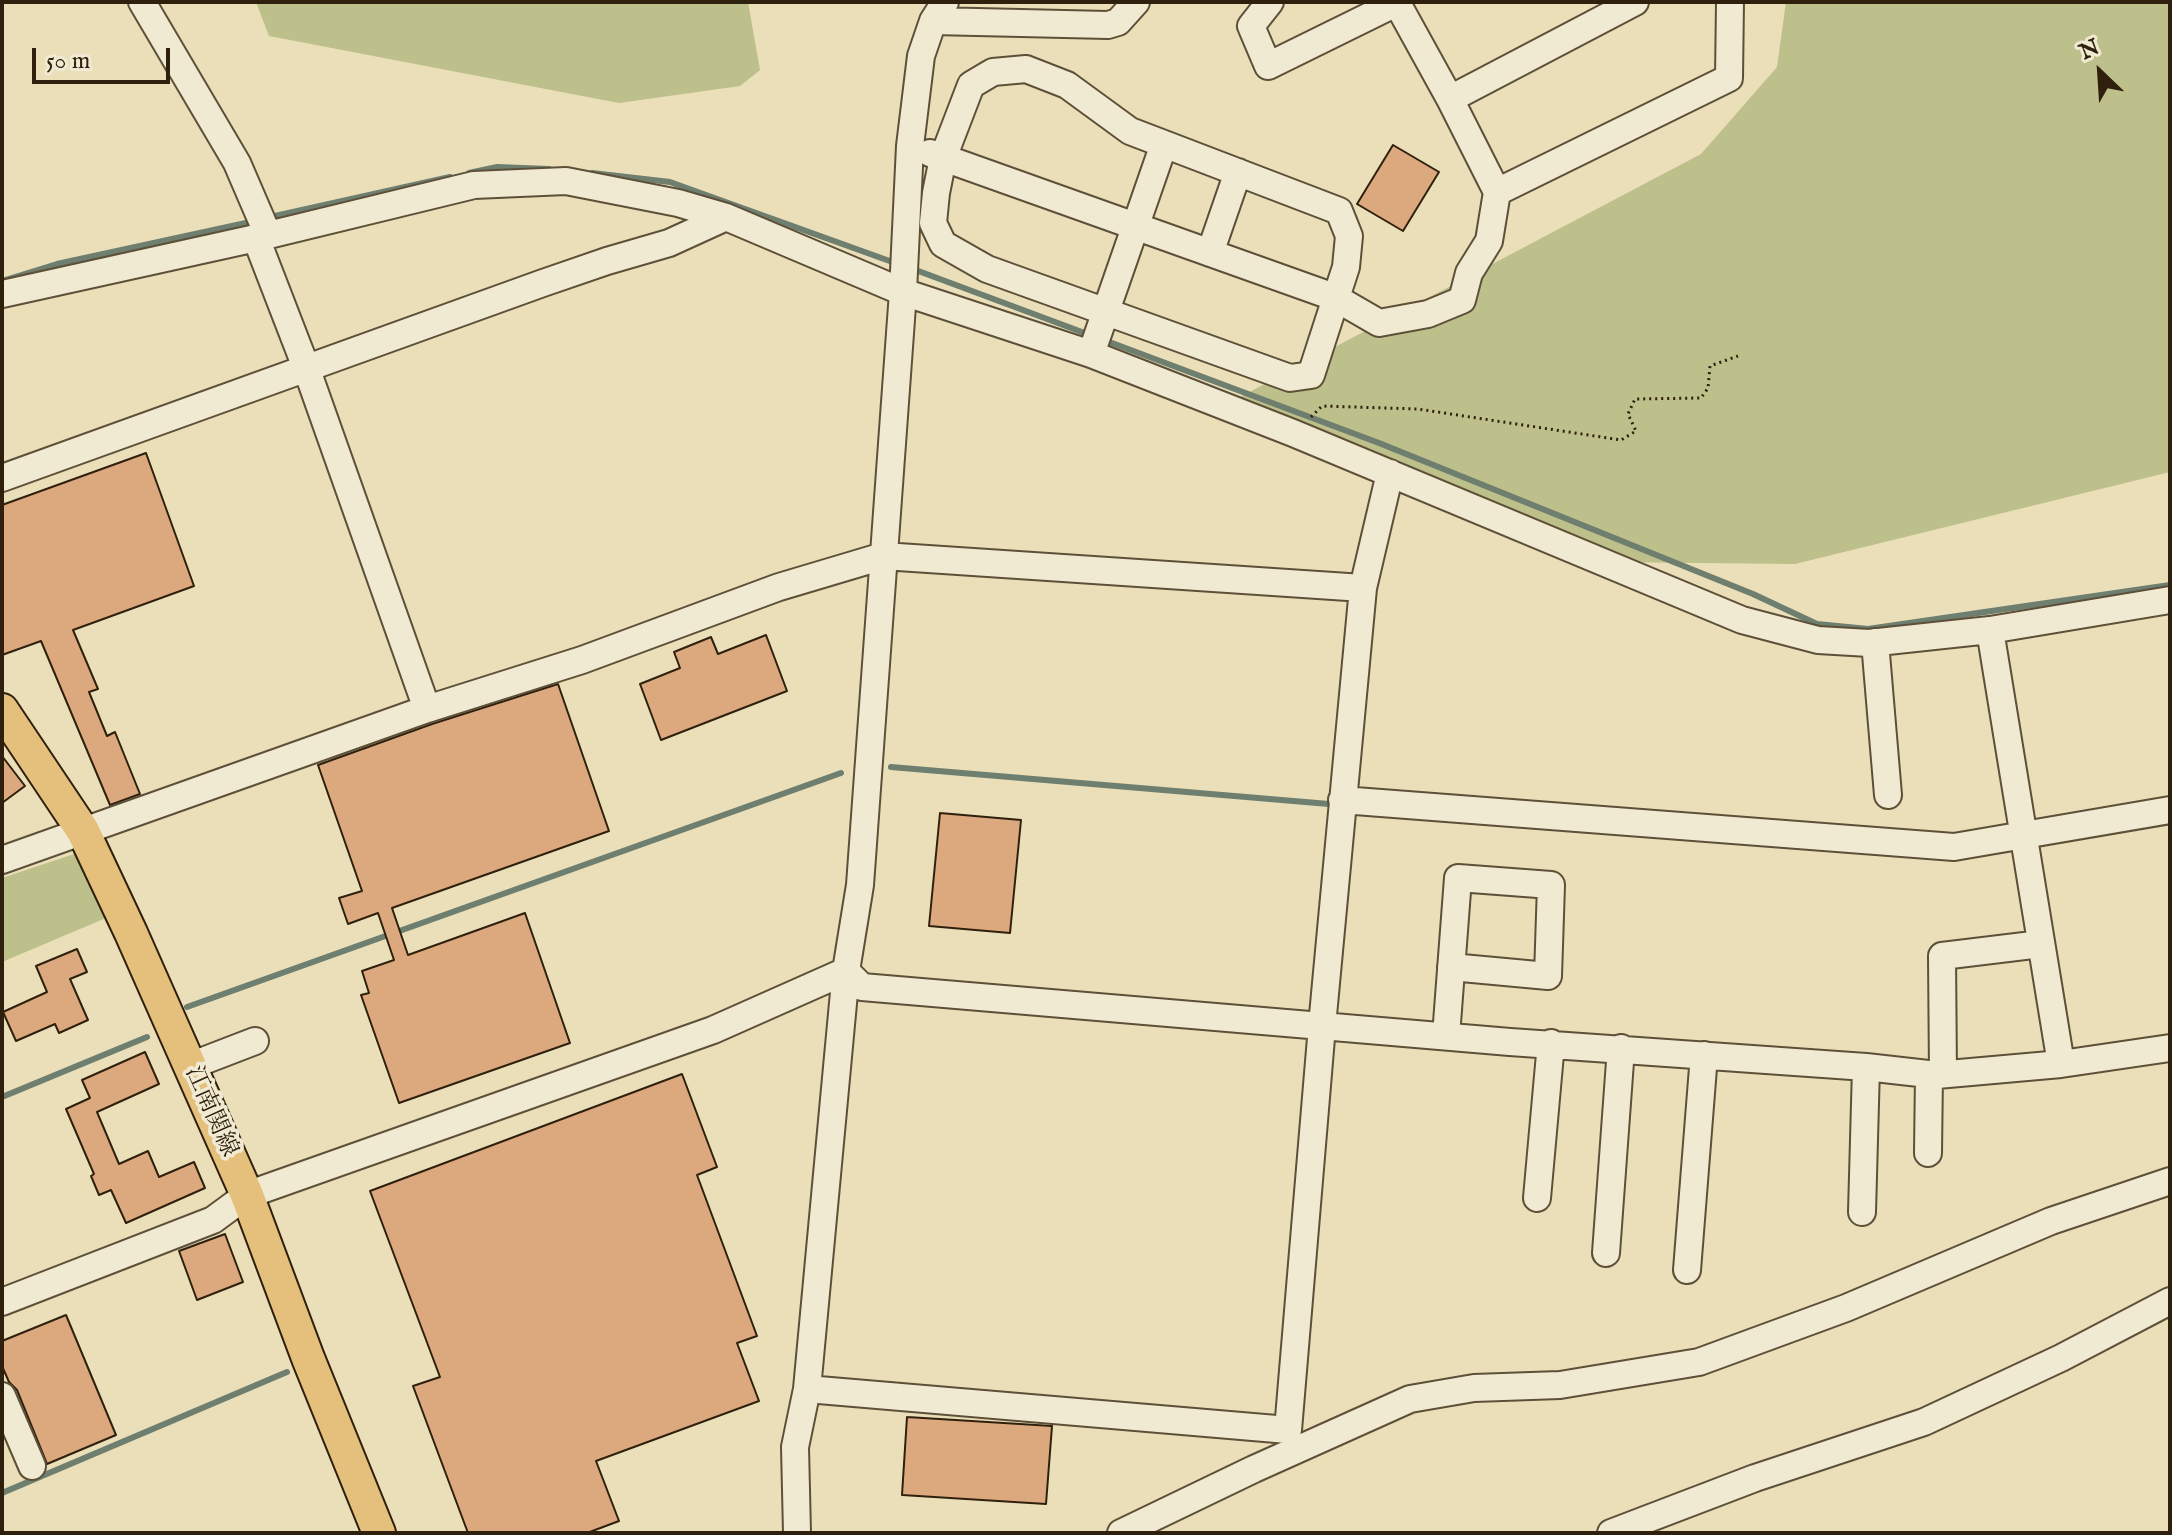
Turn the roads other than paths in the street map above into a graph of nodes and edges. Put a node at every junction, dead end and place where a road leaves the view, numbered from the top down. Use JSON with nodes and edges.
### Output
{"nodes":[{"id":1,"x":142,"y":2,"type":"edge"},
{"id":2,"x":1136,"y":2,"type":"edge"},
{"id":3,"x":1270,"y":2,"type":"edge"},
{"id":4,"x":1397,"y":2,"type":"edge"},
{"id":5,"x":1635,"y":2,"type":"edge"},
{"id":6,"x":1730,"y":2,"type":"edge"},
{"id":7,"x":939,"y":12,"type":"edge"},
{"id":8,"x":1450,"y":99,"type":"junction"},
{"id":9,"x":1164,"y":144,"type":"junction"},
{"id":10,"x":910,"y":146,"type":"junction"},
{"id":11,"x":943,"y":158,"type":"junction"},
{"id":12,"x":1238,"y":172,"type":"junction"},
{"id":13,"x":1497,"y":192,"type":"junction"},
{"id":14,"x":726,"y":217,"type":"junction"},
{"id":15,"x":1135,"y":226,"type":"junction"},
{"id":16,"x":262,"y":236,"type":"junction"},
{"id":17,"x":1210,"y":253,"type":"junction"},
{"id":18,"x":903,"y":292,"type":"junction"},
{"id":19,"x":2,"y":294,"type":"edge"},
{"id":20,"x":1334,"y":297,"type":"junction"},
{"id":21,"x":1106,"y":312,"type":"junction"},
{"id":22,"x":1091,"y":354,"type":"junction"},
{"id":23,"x":307,"y":370,"type":"junction"},
{"id":24,"x":1390,"y":473,"type":"junction"},
{"id":25,"x":2,"y":478,"type":"edge"},
{"id":26,"x":883,"y":556,"type":"junction"},
{"id":27,"x":1363,"y":588,"type":"junction"},
{"id":28,"x":2170,"y":600,"type":"edge"},
{"id":29,"x":1990,"y":630,"type":"junction"},
{"id":30,"x":1875,"y":642,"type":"junction"},
{"id":31,"x":427,"y":709,"type":"junction"},
{"id":32,"x":2,"y":710,"type":"edge"},
{"id":33,"x":1888,"y":795,"type":"dead end"},
{"id":34,"x":1342,"y":800,"type":"junction"},
{"id":35,"x":2170,"y":810,"type":"edge"},
{"id":36,"x":83,"y":831,"type":"junction"},
{"id":37,"x":2023,"y":836,"type":"junction"},
{"id":38,"x":2,"y":860,"type":"edge"},
{"id":39,"x":2041,"y":944,"type":"junction"},
{"id":40,"x":1451,"y":967,"type":"junction"},
{"id":41,"x":846,"y":971,"type":"junction"},
{"id":42,"x":1322,"y":1026,"type":"junction"},
{"id":43,"x":1446,"y":1036,"type":"junction"},
{"id":44,"x":255,"y":1041,"type":"dead end"},
{"id":45,"x":1551,"y":1043,"type":"junction"},
{"id":46,"x":1621,"y":1048,"type":"junction"},
{"id":47,"x":2170,"y":1048,"type":"edge"},
{"id":48,"x":1704,"y":1055,"type":"junction"},
{"id":49,"x":2061,"y":1064,"type":"junction"},
{"id":50,"x":190,"y":1066,"type":"junction"},
{"id":51,"x":1866,"y":1067,"type":"junction"},
{"id":52,"x":1936,"y":1074,"type":"junction"},
{"id":53,"x":1928,"y":1153,"type":"dead end"},
{"id":54,"x":2170,"y":1181,"type":"edge"},
{"id":55,"x":247,"y":1195,"type":"junction"},
{"id":56,"x":1537,"y":1198,"type":"dead end"},
{"id":57,"x":1862,"y":1212,"type":"dead end"},
{"id":58,"x":1606,"y":1253,"type":"dead end"},
{"id":59,"x":1687,"y":1270,"type":"dead end"},
{"id":60,"x":2170,"y":1301,"type":"edge"},
{"id":61,"x":2,"y":1302,"type":"edge"},
{"id":62,"x":807,"y":1389,"type":"junction"},
{"id":63,"x":2,"y":1396,"type":"edge"},
{"id":64,"x":32,"y":1466,"type":"dead end"},
{"id":65,"x":379,"y":1533,"type":"edge"},
{"id":66,"x":797,"y":1533,"type":"edge"},
{"id":67,"x":1121,"y":1533,"type":"edge"},
{"id":68,"x":1611,"y":1533,"type":"edge"}],
"edges":[{"from":1,"to":16,"type":"street"},
{"from":2,"to":7,"type":"street"},
{"from":3,"to":4,"type":"street"},
{"from":4,"to":8,"type":"street"},
{"from":5,"to":8,"type":"street"},
{"from":6,"to":13,"type":"street"},
{"from":7,"to":10,"type":"street"},
{"from":8,"to":13,"type":"street"},
{"from":9,"to":11,"type":"street"},
{"from":9,"to":12,"type":"street"},
{"from":9,"to":15,"type":"street"},
{"from":10,"to":11,"type":"street"},
{"from":10,"to":18,"type":"street"},
{"from":11,"to":15,"type":"street"},
{"from":11,"to":21,"type":"street"},
{"from":12,"to":17,"type":"street"},
{"from":12,"to":20,"type":"street"},
{"from":13,"to":20,"type":"street"},
{"from":14,"to":16,"type":"street"},
{"from":14,"to":18,"type":"street"},
{"from":14,"to":23,"type":"street"},
{"from":15,"to":17,"type":"street"},
{"from":15,"to":21,"type":"street"},
{"from":16,"to":19,"type":"street"},
{"from":16,"to":23,"type":"street"},
{"from":17,"to":20,"type":"street"},
{"from":18,"to":22,"type":"street"},
{"from":18,"to":26,"type":"street"},
{"from":20,"to":21,"type":"street"},
{"from":21,"to":22,"type":"street"},
{"from":22,"to":24,"type":"street"},
{"from":23,"to":25,"type":"street"},
{"from":23,"to":31,"type":"street"},
{"from":24,"to":27,"type":"street"},
{"from":24,"to":30,"type":"street"},
{"from":26,"to":27,"type":"street"},
{"from":26,"to":31,"type":"street"},
{"from":26,"to":41,"type":"street"},
{"from":27,"to":34,"type":"street"},
{"from":28,"to":29,"type":"street"},
{"from":29,"to":30,"type":"street"},
{"from":29,"to":37,"type":"street"},
{"from":30,"to":33,"type":"street"},
{"from":31,"to":36,"type":"street"},
{"from":32,"to":36,"type":"main road","name":"江南関線"},
{"from":34,"to":37,"type":"street"},
{"from":34,"to":42,"type":"street"},
{"from":35,"to":37,"type":"street"},
{"from":36,"to":38,"type":"street"},
{"from":36,"to":50,"type":"main road","name":"江南関線"},
{"from":37,"to":39,"type":"street"},
{"from":39,"to":49,"type":"street"},
{"from":39,"to":52,"type":"street"},
{"from":40,"to":40,"type":"street"},
{"from":40,"to":43,"type":"street"},
{"from":41,"to":42,"type":"street"},
{"from":41,"to":55,"type":"street"},
{"from":41,"to":62,"type":"street"},
{"from":42,"to":43,"type":"street"},
{"from":42,"to":62,"type":"street"},
{"from":43,"to":45,"type":"street"},
{"from":44,"to":50,"type":"street"},
{"from":45,"to":46,"type":"street"},
{"from":45,"to":56,"type":"street"},
{"from":46,"to":48,"type":"street"},
{"from":46,"to":58,"type":"street"},
{"from":47,"to":49,"type":"street"},
{"from":48,"to":51,"type":"street"},
{"from":48,"to":59,"type":"street"},
{"from":49,"to":52,"type":"street"},
{"from":50,"to":55,"type":"main road","name":"江南関線"},
{"from":51,"to":52,"type":"street"},
{"from":51,"to":57,"type":"street"},
{"from":52,"to":53,"type":"street"},
{"from":54,"to":67,"type":"street"},
{"from":55,"to":61,"type":"street"},
{"from":55,"to":65,"type":"main road","name":"江南関線"},
{"from":60,"to":68,"type":"street"},
{"from":62,"to":66,"type":"street"},
{"from":63,"to":64,"type":"street"}]}
